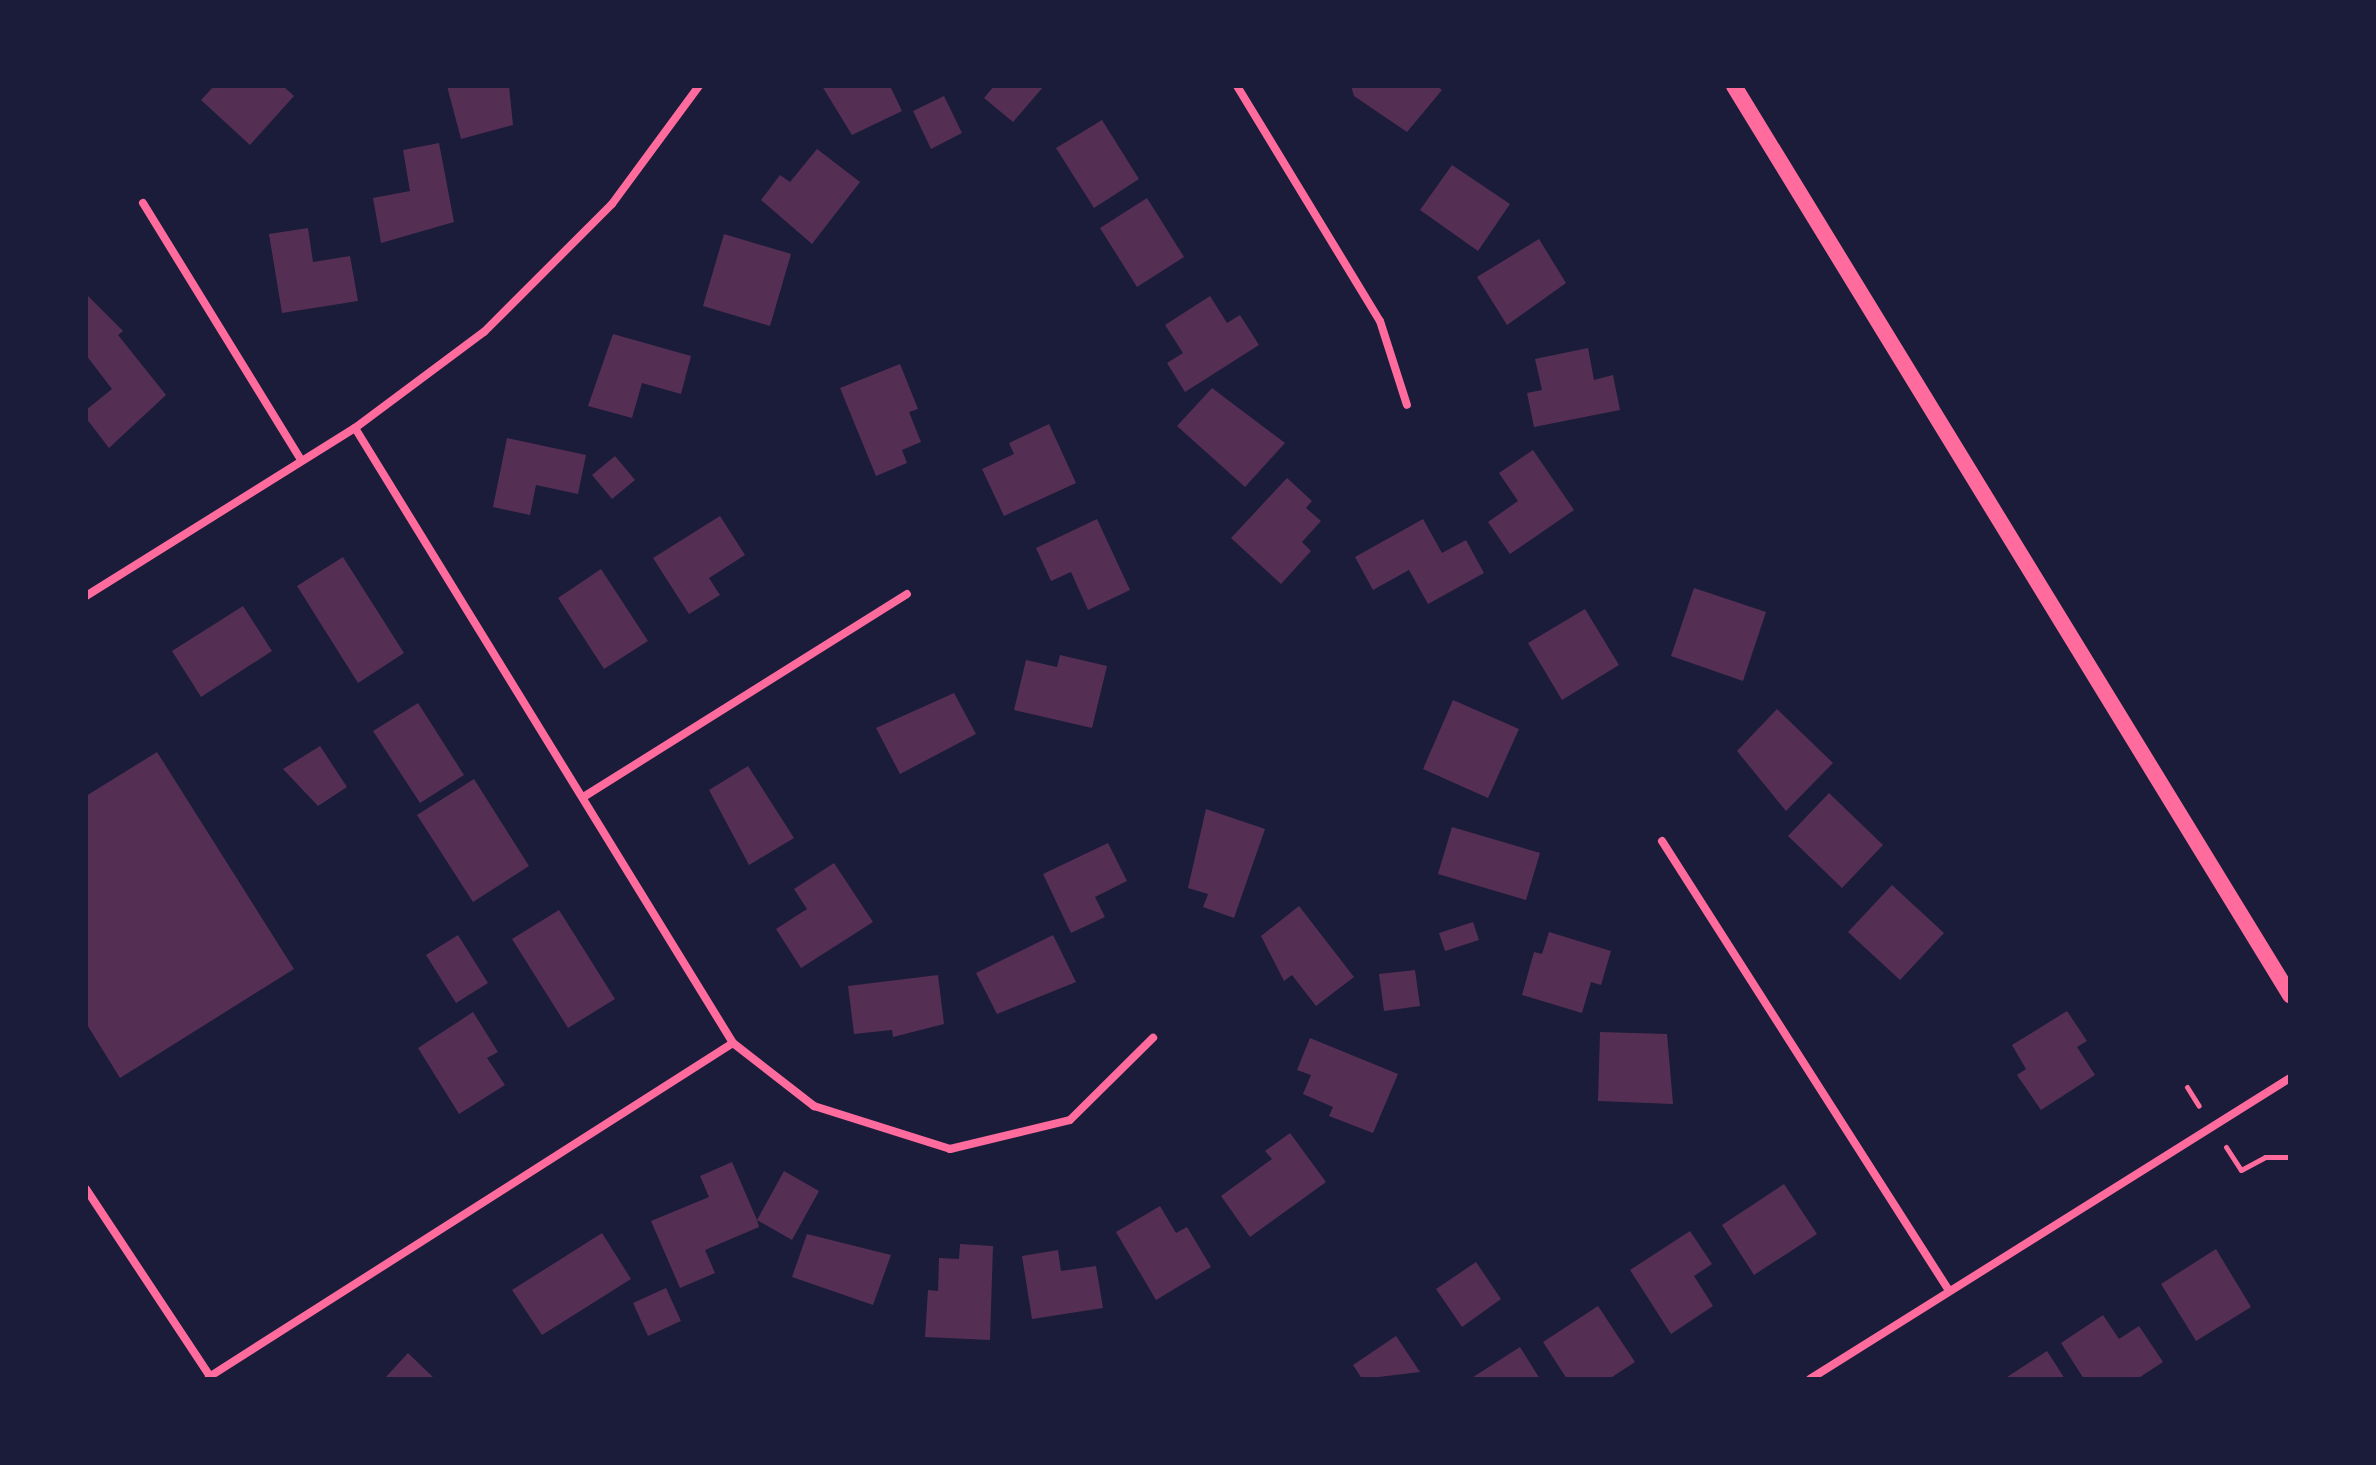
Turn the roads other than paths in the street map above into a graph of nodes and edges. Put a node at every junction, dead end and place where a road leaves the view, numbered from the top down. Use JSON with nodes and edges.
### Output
{"nodes":[{"id":1,"x":699,"y":86,"type":"edge"},
{"id":2,"x":1237,"y":86,"type":"edge"},
{"id":3,"x":1734,"y":86,"type":"edge"},
{"id":4,"x":143,"y":203,"type":"dead end"},
{"id":5,"x":1407,"y":405,"type":"dead end"},
{"id":6,"x":355,"y":428,"type":"junction"},
{"id":7,"x":301,"y":460,"type":"junction"},
{"id":8,"x":907,"y":594,"type":"dead end"},
{"id":9,"x":86,"y":596,"type":"edge"},
{"id":10,"x":585,"y":796,"type":"junction"},
{"id":11,"x":1662,"y":841,"type":"dead end"},
{"id":12,"x":2290,"y":995,"type":"edge"},
{"id":13,"x":1153,"y":1038,"type":"dead end"},
{"id":14,"x":733,"y":1043,"type":"junction"},
{"id":15,"x":2290,"y":1078,"type":"edge"},
{"id":16,"x":86,"y":1189,"type":"edge"},
{"id":17,"x":1948,"y":1289,"type":"junction"},
{"id":18,"x":210,"y":1378,"type":"edge"},
{"id":19,"x":1810,"y":1379,"type":"edge"}],
"edges":[{"from":1,"to":6,"type":"street"},
{"from":2,"to":5,"type":"street"},
{"from":3,"to":12,"type":"main road"},
{"from":4,"to":7,"type":"street"},
{"from":6,"to":7,"type":"street"},
{"from":6,"to":10,"type":"street"},
{"from":7,"to":9,"type":"street"},
{"from":8,"to":10,"type":"street"},
{"from":10,"to":14,"type":"street"},
{"from":11,"to":17,"type":"street"},
{"from":13,"to":14,"type":"street"},
{"from":14,"to":18,"type":"street"},
{"from":15,"to":17,"type":"street"},
{"from":16,"to":18,"type":"street"},
{"from":17,"to":19,"type":"street"}]}
